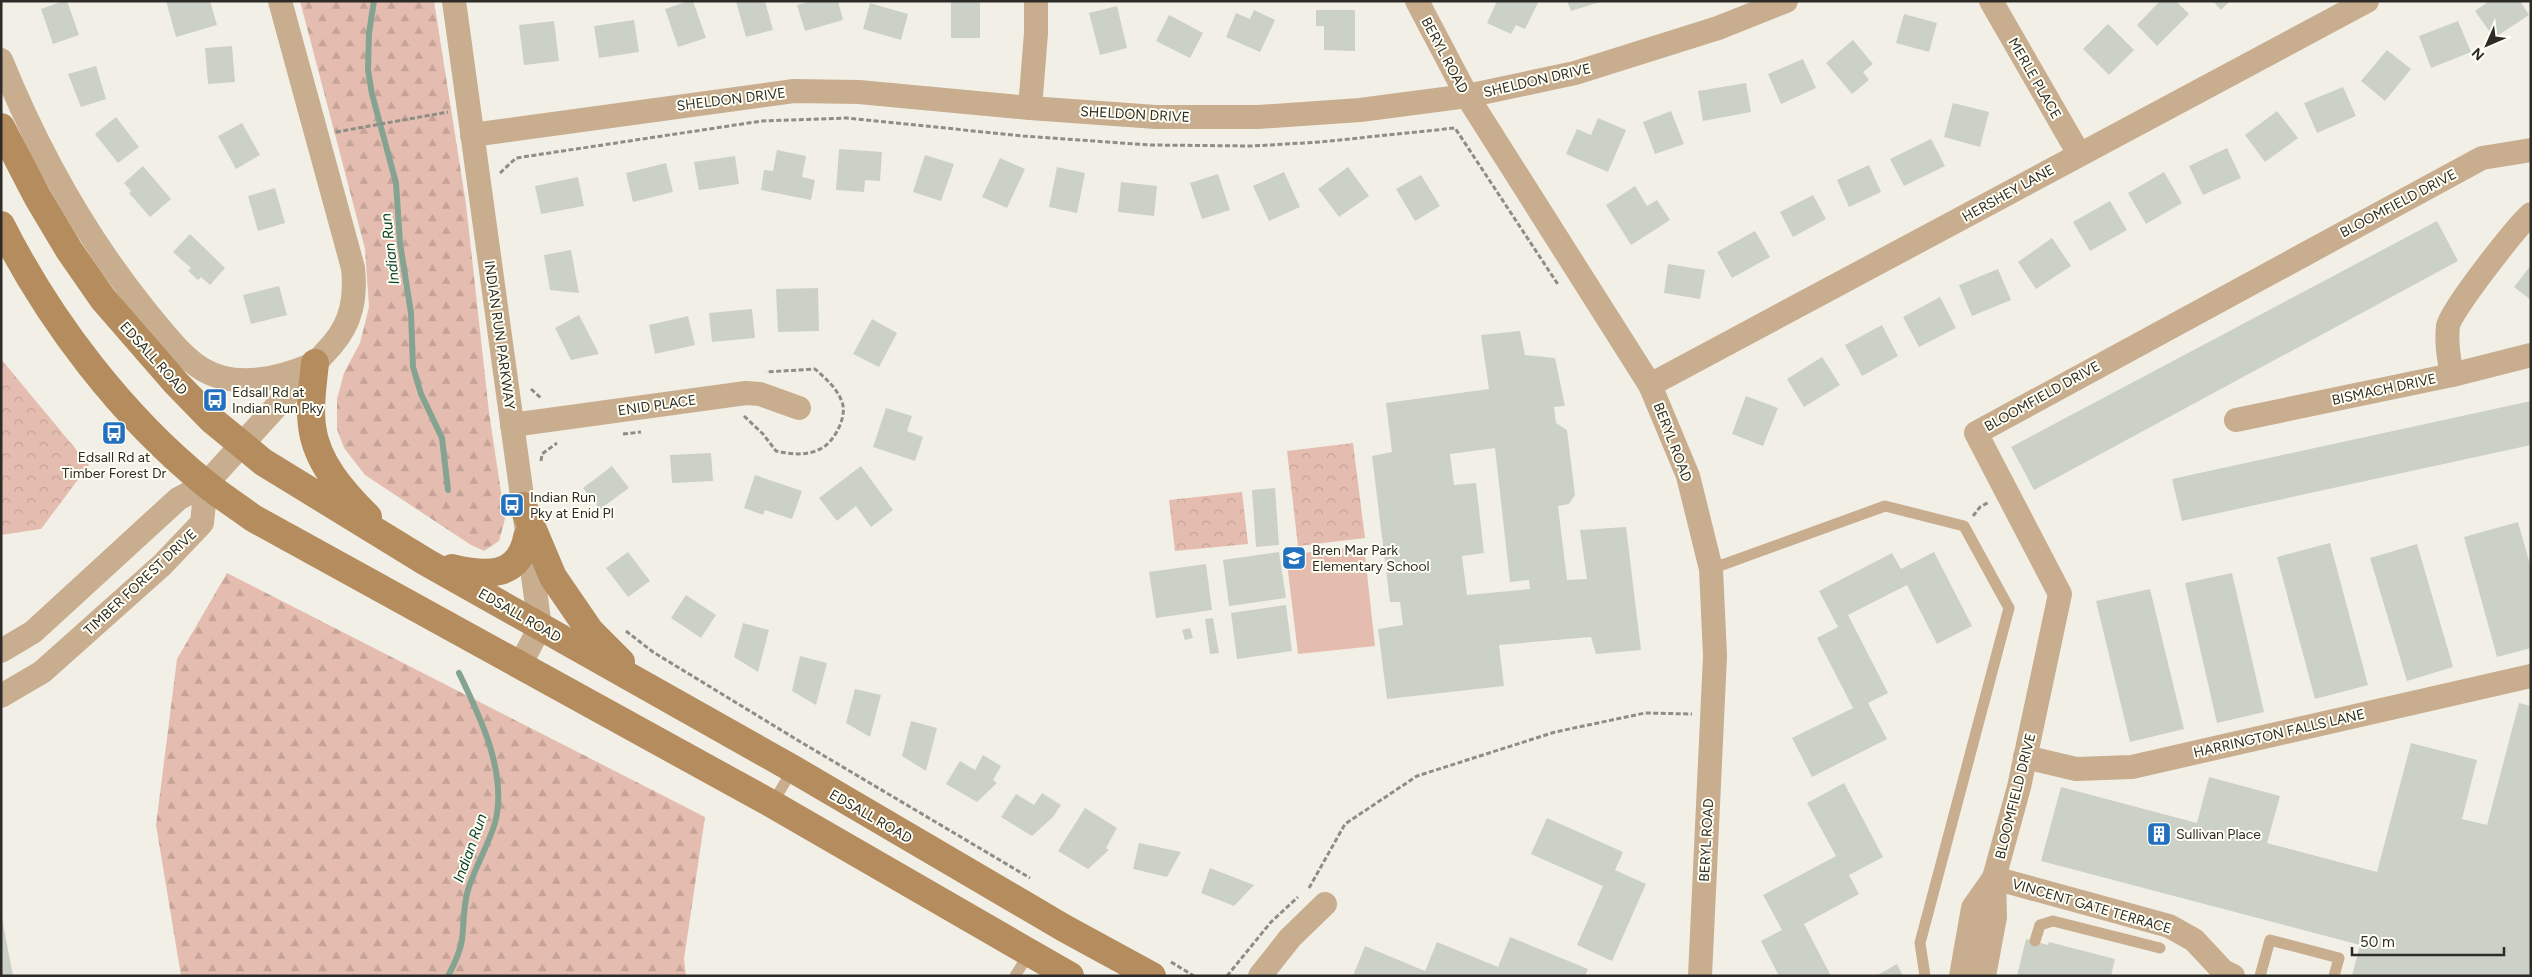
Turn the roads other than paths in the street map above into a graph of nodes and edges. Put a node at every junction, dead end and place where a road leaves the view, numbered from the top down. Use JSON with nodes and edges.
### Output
{"nodes":[{"id":1,"x":280,"y":1,"type":"edge"},
{"id":2,"x":454,"y":1,"type":"edge"},
{"id":3,"x":1036,"y":1,"type":"edge"},
{"id":4,"x":1417,"y":1,"type":"edge"},
{"id":5,"x":1786,"y":1,"type":"edge"},
{"id":6,"x":1991,"y":1,"type":"edge"},
{"id":7,"x":2367,"y":1,"type":"edge"},
{"id":8,"x":1,"y":60,"type":"edge"},
{"id":9,"x":1467,"y":96,"type":"junction"},
{"id":10,"x":1030,"y":108,"type":"junction"},
{"id":11,"x":1,"y":127,"type":"edge"},
{"id":12,"x":472,"y":135,"type":"junction"},
{"id":13,"x":2531,"y":150,"type":"edge"},
{"id":14,"x":2079,"y":154,"type":"junction"},
{"id":15,"x":2531,"y":214,"type":"edge"},
{"id":16,"x":1,"y":225,"type":"edge"},
{"id":17,"x":2531,"y":355,"type":"edge"},
{"id":18,"x":315,"y":363,"type":"junction"},
{"id":19,"x":2452,"y":375,"type":"junction"},
{"id":20,"x":1650,"y":385,"type":"junction"},
{"id":21,"x":799,"y":408,"type":"dead end"},
{"id":22,"x":2236,"y":420,"type":"dead end"},
{"id":23,"x":512,"y":425,"type":"junction"},
{"id":24,"x":242,"y":445,"type":"junction"},
{"id":25,"x":206,"y":484,"type":"junction"},
{"id":26,"x":523,"y":506,"type":"junction"},
{"id":27,"x":527,"y":537,"type":"junction"},
{"id":28,"x":400,"y":546,"type":"junction"},
{"id":29,"x":426,"y":562,"type":"junction"},
{"id":30,"x":1711,"y":569,"type":"junction"},
{"id":31,"x":540,"y":626,"type":"junction"},
{"id":32,"x":1,"y":651,"type":"edge"},
{"id":33,"x":520,"y":665,"type":"junction"},
{"id":34,"x":2531,"y":676,"type":"edge"},
{"id":35,"x":657,"y":691,"type":"junction"},
{"id":36,"x":1,"y":696,"type":"edge"},
{"id":37,"x":2025,"y":757,"type":"junction"},
{"id":38,"x":793,"y":769,"type":"junction"},
{"id":39,"x":772,"y":804,"type":"junction"},
{"id":40,"x":1994,"y":878,"type":"junction"},
{"id":41,"x":1316,"y":898,"type":"road end"},
{"id":42,"x":2034,"y":941,"type":"dead end"},
{"id":43,"x":2160,"y":948,"type":"dead end"},
{"id":44,"x":1030,"y":952,"type":"junction"},
{"id":45,"x":1160,"y":968,"type":"edge"},
{"id":46,"x":1014,"y":976,"type":"edge"},
{"id":47,"x":1070,"y":976,"type":"edge"},
{"id":48,"x":1260,"y":976,"type":"edge"},
{"id":49,"x":1700,"y":976,"type":"edge"},
{"id":50,"x":1926,"y":976,"type":"edge"},
{"id":51,"x":1961,"y":976,"type":"edge"},
{"id":52,"x":1984,"y":976,"type":"edge"},
{"id":53,"x":2233,"y":976,"type":"edge"},
{"id":54,"x":2260,"y":976,"type":"edge"},
{"id":55,"x":2334,"y":976,"type":"edge"}],
"edges":[{"from":1,"to":18,"type":"street"},
{"from":2,"to":12,"type":"street","name":"INDIAN RUN PARKWAY"},
{"from":3,"to":10,"type":"street"},
{"from":4,"to":9,"type":"street","name":"BERYL ROAD"},
{"from":5,"to":9,"type":"street","name":"SHELDON DRIVE"},
{"from":6,"to":14,"type":"street","name":"MERLE PLACE"},
{"from":7,"to":14,"type":"street","name":"HERSHEY LANE"},
{"from":8,"to":18,"type":"street"},
{"from":9,"to":10,"type":"street","name":"SHELDON DRIVE"},
{"from":9,"to":20,"type":"street","name":"BERYL ROAD"},
{"from":10,"to":12,"type":"street","name":"SHELDON DRIVE"},
{"from":11,"to":24,"type":"main road","name":"EDSALL ROAD"},
{"from":12,"to":23,"type":"street","name":"INDIAN RUN PARKWAY"},
{"from":13,"to":37,"type":"street","name":"BLOOMFIELD DRIVE"},
{"from":14,"to":20,"type":"street","name":"HERSHEY LANE"},
{"from":15,"to":19,"type":"street"},
{"from":16,"to":25,"type":"main road"},
{"from":17,"to":19,"type":"street","name":"BISMACH DRIVE"},
{"from":18,"to":24,"type":"street"},
{"from":18,"to":28,"type":"main road"},
{"from":19,"to":22,"type":"street","name":"BISMACH DRIVE"},
{"from":20,"to":30,"type":"street","name":"BERYL ROAD"},
{"from":21,"to":23,"type":"street","name":"ENID PLACE"},
{"from":23,"to":26,"type":"street","name":"INDIAN RUN PARKWAY"},
{"from":24,"to":25,"type":"street"},
{"from":24,"to":28,"type":"main road","name":"EDSALL ROAD"},
{"from":25,"to":32,"type":"street"},
{"from":25,"to":33,"type":"main road"},
{"from":25,"to":36,"type":"street","name":"TIMBER FOREST DRIVE"},
{"from":26,"to":27,"type":"street","name":"INDIAN RUN PARKWAY"},
{"from":26,"to":35,"type":"main road"},
{"from":27,"to":29,"type":"main road"},
{"from":27,"to":31,"type":"street","name":"INDIAN RUN PARKWAY"},
{"from":28,"to":29,"type":"main road","name":"EDSALL ROAD"},
{"from":29,"to":31,"type":"main road","name":"EDSALL ROAD"},
{"from":30,"to":49,"type":"street","name":"BERYL ROAD"},
{"from":30,"to":50,"type":"lane"},
{"from":31,"to":33,"type":"street"},
{"from":31,"to":35,"type":"main road","name":"EDSALL ROAD"},
{"from":33,"to":39,"type":"main road"},
{"from":34,"to":37,"type":"street","name":"HARRINGTON FALLS LANE"},
{"from":35,"to":38,"type":"main road","name":"EDSALL ROAD"},
{"from":37,"to":40,"type":"street","name":"BLOOMFIELD DRIVE"},
{"from":38,"to":39,"type":"lane"},
{"from":38,"to":45,"type":"main road","name":"EDSALL ROAD"},
{"from":39,"to":44,"type":"main road"},
{"from":40,"to":51,"type":"street","name":"BLOOMFIELD DRIVE"},
{"from":40,"to":52,"type":"street","name":"BLOOMFIELD DRIVE"},
{"from":40,"to":53,"type":"street","name":"VINCENT GATE TERRACE"},
{"from":41,"to":48,"type":"street"},
{"from":42,"to":43,"type":"lane"},
{"from":44,"to":46,"type":"lane"},
{"from":44,"to":47,"type":"main road"},
{"from":54,"to":55,"type":"lane"}]}
